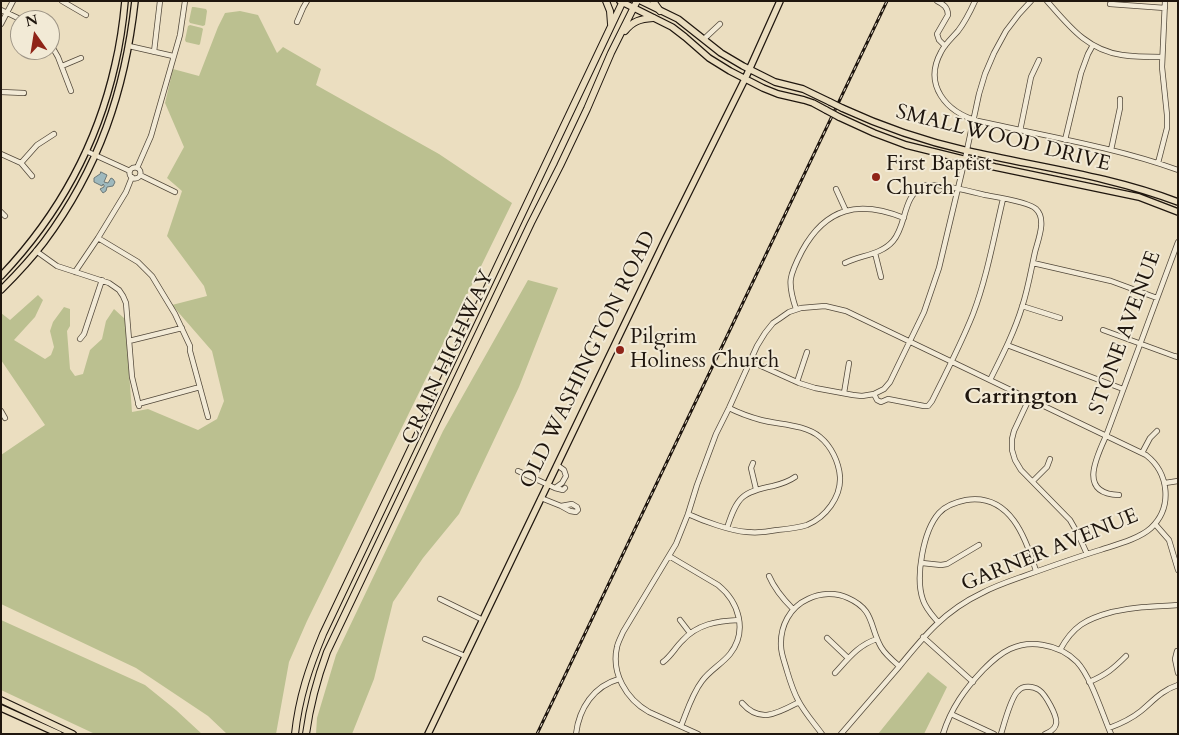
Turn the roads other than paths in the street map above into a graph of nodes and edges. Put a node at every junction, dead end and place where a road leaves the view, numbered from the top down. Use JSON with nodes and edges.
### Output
{"nodes":[{"id":1,"x":13,"y":1,"type":"edge"},
{"id":2,"x":126,"y":1,"type":"edge"},
{"id":3,"x":135,"y":1,"type":"edge"},
{"id":4,"x":160,"y":1,"type":"edge"},
{"id":5,"x":185,"y":1,"type":"edge"},
{"id":6,"x":307,"y":1,"type":"edge"},
{"id":7,"x":606,"y":1,"type":"edge"},
{"id":8,"x":637,"y":1,"type":"edge"},
{"id":9,"x":641,"y":1,"type":"edge"},
{"id":10,"x":652,"y":1,"type":"edge"},
{"id":11,"x":780,"y":1,"type":"edge"},
{"id":12,"x":937,"y":1,"type":"edge"},
{"id":13,"x":975,"y":1,"type":"edge"},
{"id":14,"x":1031,"y":1,"type":"edge"},
{"id":15,"x":1047,"y":1,"type":"edge"},
{"id":16,"x":1165,"y":1,"type":"edge"},
{"id":17,"x":66,"y":2,"type":"edge"},
{"id":18,"x":622,"y":2,"type":"edge"},
{"id":19,"x":1110,"y":4,"type":"dead end"},
{"id":20,"x":633,"y":8,"type":"junction"},
{"id":21,"x":1165,"y":8,"type":"junction"},
{"id":22,"x":1,"y":10,"type":"edge"},
{"id":23,"x":660,"y":10,"type":"junction"},
{"id":24,"x":7,"y":12,"type":"junction"},
{"id":25,"x":10,"y":14,"type":"edge"},
{"id":26,"x":86,"y":15,"type":"dead end"},
{"id":27,"x":653,"y":18,"type":"junction"},
{"id":28,"x":297,"y":22,"type":"dead end"},
{"id":29,"x":1,"y":24,"type":"edge"},
{"id":30,"x":720,"y":24,"type":"dead end"},
{"id":31,"x":610,"y":29,"type":"junction"},
{"id":32,"x":704,"y":39,"type":"junction"},
{"id":33,"x":615,"y":44,"type":"junction"},
{"id":34,"x":1093,"y":45,"type":"junction"},
{"id":35,"x":129,"y":46,"type":"junction"},
{"id":36,"x":945,"y":46,"type":"junction"},
{"id":37,"x":154,"y":52,"type":"junction"},
{"id":38,"x":174,"y":56,"type":"junction"},
{"id":39,"x":81,"y":58,"type":"dead end"},
{"id":40,"x":1162,"y":58,"type":"junction"},
{"id":41,"x":59,"y":60,"type":"edge"},
{"id":42,"x":1039,"y":60,"type":"dead end"},
{"id":43,"x":62,"y":66,"type":"junction"},
{"id":44,"x":749,"y":69,"type":"junction"},
{"id":45,"x":745,"y":79,"type":"junction"},
{"id":46,"x":71,"y":91,"type":"dead end"},
{"id":47,"x":1,"y":92,"type":"edge"},
{"id":48,"x":24,"y":93,"type":"dead end"},
{"id":49,"x":1120,"y":99,"type":"dead end"},
{"id":50,"x":974,"y":120,"type":"junction"},
{"id":51,"x":1020,"y":131,"type":"junction"},
{"id":52,"x":54,"y":134,"type":"dead end"},
{"id":53,"x":1065,"y":140,"type":"junction"},
{"id":54,"x":1111,"y":150,"type":"junction"},
{"id":55,"x":86,"y":151,"type":"junction"},
{"id":56,"x":967,"y":151,"type":"junction"},
{"id":57,"x":1,"y":154,"type":"edge"},
{"id":58,"x":95,"y":155,"type":"junction"},
{"id":59,"x":965,"y":160,"type":"junction"},
{"id":60,"x":21,"y":163,"type":"junction"},
{"id":61,"x":1158,"y":163,"type":"junction"},
{"id":62,"x":137,"y":168,"type":"junction"},
{"id":63,"x":130,"y":170,"type":"junction"},
{"id":64,"x":1178,"y":170,"type":"edge"},
{"id":65,"x":140,"y":175,"type":"junction"},
{"id":66,"x":32,"y":176,"type":"dead end"},
{"id":67,"x":132,"y":178,"type":"junction"},
{"id":68,"x":836,"y":189,"type":"dead end"},
{"id":69,"x":958,"y":189,"type":"junction"},
{"id":70,"x":175,"y":192,"type":"dead end"},
{"id":71,"x":1003,"y":199,"type":"junction"},
{"id":72,"x":1178,"y":202,"type":"edge"},
{"id":73,"x":846,"y":211,"type":"junction"},
{"id":74,"x":1178,"y":212,"type":"edge"},
{"id":75,"x":904,"y":218,"type":"junction"},
{"id":76,"x":43,"y":226,"type":"junction"},
{"id":77,"x":98,"y":238,"type":"junction"},
{"id":78,"x":1178,"y":242,"type":"edge"},
{"id":79,"x":36,"y":252,"type":"junction"},
{"id":80,"x":875,"y":253,"type":"junction"},
{"id":81,"x":1033,"y":262,"type":"junction"},
{"id":82,"x":845,"y":263,"type":"dead end"},
{"id":83,"x":75,"y":272,"type":"junction"},
{"id":84,"x":1,"y":276,"type":"edge"},
{"id":85,"x":881,"y":277,"type":"dead end"},
{"id":86,"x":102,"y":280,"type":"junction"},
{"id":87,"x":1,"y":290,"type":"edge"},
{"id":88,"x":1157,"y":298,"type":"junction"},
{"id":89,"x":1022,"y":306,"type":"junction"},
{"id":90,"x":796,"y":309,"type":"junction"},
{"id":91,"x":475,"y":315,"type":"junction"},
{"id":92,"x":1060,"y":318,"type":"dead end"},
{"id":93,"x":484,"y":320,"type":"junction"},
{"id":94,"x":182,"y":328,"type":"junction"},
{"id":95,"x":1103,"y":330,"type":"dead end"},
{"id":96,"x":80,"y":339,"type":"dead end"},
{"id":97,"x":129,"y":341,"type":"junction"},
{"id":98,"x":910,"y":342,"type":"junction"},
{"id":99,"x":1140,"y":344,"type":"junction"},
{"id":100,"x":1007,"y":345,"type":"junction"},
{"id":101,"x":807,"y":352,"type":"dead end"},
{"id":102,"x":1178,"y":357,"type":"edge"},
{"id":103,"x":750,"y":361,"type":"junction"},
{"id":104,"x":952,"y":361,"type":"junction"},
{"id":105,"x":850,"y":364,"type":"dead end"},
{"id":106,"x":990,"y":380,"type":"junction"},
{"id":107,"x":797,"y":382,"type":"junction"},
{"id":108,"x":200,"y":388,"type":"junction"},
{"id":109,"x":1123,"y":389,"type":"junction"},
{"id":110,"x":844,"y":393,"type":"junction"},
{"id":111,"x":874,"y":394,"type":"junction"},
{"id":112,"x":1030,"y":399,"type":"junction"},
{"id":113,"x":729,"y":408,"type":"junction"},
{"id":114,"x":1,"y":411,"type":"edge"},
{"id":115,"x":208,"y":417,"type":"dead end"},
{"id":116,"x":5,"y":418,"type":"dead end"},
{"id":117,"x":1157,"y":431,"type":"dead end"},
{"id":118,"x":1106,"y":436,"type":"junction"},
{"id":119,"x":413,"y":447,"type":"junction"},
{"id":120,"x":422,"y":453,"type":"junction"},
{"id":121,"x":1142,"y":453,"type":"junction"},
{"id":122,"x":1050,"y":459,"type":"dead end"},
{"id":123,"x":753,"y":463,"type":"dead end"},
{"id":124,"x":557,"y":465,"type":"junction"},
{"id":125,"x":518,"y":471,"type":"dead end"},
{"id":126,"x":795,"y":477,"type":"dead end"},
{"id":127,"x":1178,"y":480,"type":"edge"},
{"id":128,"x":1033,"y":481,"type":"junction"},
{"id":129,"x":1165,"y":483,"type":"junction"},
{"id":130,"x":548,"y":484,"type":"junction"},
{"id":131,"x":555,"y":488,"type":"junction"},
{"id":132,"x":565,"y":488,"type":"dead end"},
{"id":133,"x":756,"y":489,"type":"junction"},
{"id":134,"x":1119,"y":494,"type":"dead end"},
{"id":135,"x":541,"y":498,"type":"junction"},
{"id":136,"x":561,"y":506,"type":"dead end"},
{"id":137,"x":688,"y":514,"type":"junction"},
{"id":138,"x":1155,"y":524,"type":"junction"},
{"id":139,"x":728,"y":528,"type":"junction"},
{"id":140,"x":979,"y":545,"type":"dead end"},
{"id":141,"x":1087,"y":554,"type":"junction"},
{"id":142,"x":668,"y":556,"type":"junction"},
{"id":143,"x":922,"y":563,"type":"junction"},
{"id":144,"x":1178,"y":570,"type":"edge"},
{"id":145,"x":1036,"y":571,"type":"junction"},
{"id":146,"x":769,"y":576,"type":"dead end"},
{"id":147,"x":440,"y":599,"type":"dead end"},
{"id":148,"x":1178,"y":605,"type":"edge"},
{"id":149,"x":793,"y":609,"type":"junction"},
{"id":150,"x":483,"y":620,"type":"junction"},
{"id":151,"x":680,"y":620,"type":"dead end"},
{"id":152,"x":739,"y":620,"type":"junction"},
{"id":153,"x":938,"y":622,"type":"junction"},
{"id":154,"x":690,"y":633,"type":"junction"},
{"id":155,"x":923,"y":637,"type":"junction"},
{"id":156,"x":826,"y":638,"type":"dead end"},
{"id":157,"x":425,"y":639,"type":"dead end"},
{"id":158,"x":877,"y":639,"type":"junction"},
{"id":159,"x":1060,"y":650,"type":"junction"},
{"id":160,"x":1177,"y":651,"type":"edge"},
{"id":161,"x":465,"y":656,"type":"junction"},
{"id":162,"x":1126,"y":656,"type":"dead end"},
{"id":163,"x":848,"y":658,"type":"junction"},
{"id":164,"x":663,"y":662,"type":"dead end"},
{"id":165,"x":899,"y":666,"type":"junction"},
{"id":166,"x":835,"y":673,"type":"dead end"},
{"id":167,"x":1178,"y":673,"type":"edge"},
{"id":168,"x":619,"y":679,"type":"junction"},
{"id":169,"x":973,"y":682,"type":"junction"},
{"id":170,"x":1089,"y":682,"type":"junction"},
{"id":171,"x":1178,"y":685,"type":"edge"},
{"id":172,"x":1,"y":700,"type":"edge"},
{"id":173,"x":799,"y":702,"type":"junction"},
{"id":174,"x":742,"y":703,"type":"dead end"},
{"id":175,"x":1,"y":708,"type":"edge"},
{"id":176,"x":951,"y":714,"type":"junction"},
{"id":177,"x":681,"y":726,"type":"junction"},
{"id":178,"x":1109,"y":728,"type":"junction"},
{"id":179,"x":59,"y":734,"type":"edge"},
{"id":180,"x":73,"y":734,"type":"edge"},
{"id":181,"x":295,"y":734,"type":"edge"},
{"id":182,"x":306,"y":734,"type":"edge"},
{"id":183,"x":428,"y":734,"type":"edge"},
{"id":184,"x":576,"y":734,"type":"edge"},
{"id":185,"x":698,"y":734,"type":"edge"},
{"id":186,"x":822,"y":734,"type":"edge"},
{"id":187,"x":841,"y":734,"type":"edge"},
{"id":188,"x":943,"y":734,"type":"edge"},
{"id":189,"x":994,"y":734,"type":"edge"},
{"id":190,"x":1001,"y":734,"type":"edge"},
{"id":191,"x":1045,"y":734,"type":"edge"},
{"id":192,"x":1111,"y":734,"type":"edge"}],
"edges":[{"from":1,"to":24,"type":"street"},
{"from":2,"to":55,"type":"main road"},
{"from":3,"to":35,"type":"main road"},
{"from":4,"to":37,"type":"street"},
{"from":5,"to":38,"type":"street"},
{"from":6,"to":28,"type":"street"},
{"from":7,"to":31,"type":"highway"},
{"from":8,"to":20,"type":"highway","name":"CRAIN HIGHWAY"},
{"from":9,"to":23,"type":"main road","name":"SMALLWOOD DRIVE"},
{"from":10,"to":23,"type":"highway"},
{"from":11,"to":44,"type":"main road","name":"OLD WASHINGTON ROAD"},
{"from":12,"to":36,"type":"street"},
{"from":13,"to":36,"type":"street"},
{"from":14,"to":50,"type":"street"},
{"from":15,"to":34,"type":"street"},
{"from":16,"to":21,"type":"street"},
{"from":17,"to":26,"type":"street"},
{"from":18,"to":20,"type":"main road","name":"SMALLWOOD DRIVE"},
{"from":18,"to":31,"type":"highway","name":"CRAIN HIGHWAY"},
{"from":19,"to":21,"type":"street"},
{"from":20,"to":27,"type":"main road","name":"SMALLWOOD DRIVE"},
{"from":20,"to":33,"type":"highway","name":"CRAIN HIGHWAY"},
{"from":21,"to":40,"type":"street"},
{"from":22,"to":24,"type":"street"},
{"from":23,"to":32,"type":"main road","name":"SMALLWOOD DRIVE"},
{"from":24,"to":25,"type":"street"},
{"from":24,"to":29,"type":"street"},
{"from":27,"to":33,"type":"highway"},
{"from":27,"to":45,"type":"main road","name":"SMALLWOOD DRIVE"},
{"from":30,"to":32,"type":"street"},
{"from":31,"to":91,"type":"highway","name":"CRAIN HIGHWAY"},
{"from":32,"to":44,"type":"main road","name":"SMALLWOOD DRIVE"},
{"from":33,"to":93,"type":"highway","name":"CRAIN HIGHWAY"},
{"from":34,"to":40,"type":"street"},
{"from":34,"to":53,"type":"street"},
{"from":35,"to":37,"type":"street"},
{"from":35,"to":58,"type":"main road"},
{"from":36,"to":50,"type":"street"},
{"from":37,"to":38,"type":"street"},
{"from":38,"to":62,"type":"street"},
{"from":39,"to":43,"type":"street"},
{"from":40,"to":61,"type":"street"},
{"from":41,"to":43,"type":"street"},
{"from":42,"to":51,"type":"street"},
{"from":43,"to":46,"type":"street"},
{"from":44,"to":45,"type":"main road","name":"OLD WASHINGTON ROAD"},
{"from":44,"to":56,"type":"main road","name":"SMALLWOOD DRIVE","bridge":true},
{"from":45,"to":59,"type":"main road","name":"SMALLWOOD DRIVE","bridge":true},
{"from":45,"to":124,"type":"main road","name":"OLD WASHINGTON ROAD"},
{"from":47,"to":48,"type":"street"},
{"from":49,"to":54,"type":"street"},
{"from":50,"to":51,"type":"street"},
{"from":50,"to":56,"type":"street"},
{"from":51,"to":53,"type":"street"},
{"from":52,"to":60,"type":"street"},
{"from":53,"to":54,"type":"street"},
{"from":54,"to":61,"type":"street"},
{"from":55,"to":58,"type":"street"},
{"from":55,"to":76,"type":"main road"},
{"from":56,"to":59,"type":"street"},
{"from":56,"to":72,"type":"main road","name":"SMALLWOOD DRIVE"},
{"from":57,"to":60,"type":"street"},
{"from":58,"to":63,"type":"street"},
{"from":58,"to":79,"type":"main road"},
{"from":59,"to":69,"type":"street"},
{"from":59,"to":74,"type":"main road","name":"SMALLWOOD DRIVE"},
{"from":60,"to":66,"type":"street"},
{"from":61,"to":64,"type":"street"},
{"from":62,"to":63,"type":"street"},
{"from":62,"to":65,"type":"street"},
{"from":63,"to":67,"type":"street"},
{"from":65,"to":67,"type":"street"},
{"from":65,"to":70,"type":"street"},
{"from":67,"to":77,"type":"street"},
{"from":68,"to":73,"type":"street"},
{"from":69,"to":71,"type":"street"},
{"from":69,"to":75,"type":"street"},
{"from":69,"to":98,"type":"street"},
{"from":71,"to":81,"type":"street"},
{"from":71,"to":104,"type":"street"},
{"from":73,"to":75,"type":"street"},
{"from":73,"to":90,"type":"street"},
{"from":75,"to":80,"type":"street"},
{"from":76,"to":79,"type":"main road"},
{"from":76,"to":84,"type":"main road"},
{"from":77,"to":83,"type":"street"},
{"from":77,"to":94,"type":"street"},
{"from":78,"to":88,"type":"street","name":"STONE AVENUE"},
{"from":79,"to":83,"type":"street"},
{"from":79,"to":87,"type":"main road"},
{"from":80,"to":82,"type":"street"},
{"from":80,"to":85,"type":"street"},
{"from":81,"to":88,"type":"street"},
{"from":81,"to":89,"type":"street"},
{"from":83,"to":86,"type":"street"},
{"from":86,"to":96,"type":"street"},
{"from":86,"to":97,"type":"street"},
{"from":88,"to":99,"type":"street","name":"STONE AVENUE"},
{"from":89,"to":92,"type":"street"},
{"from":89,"to":100,"type":"street"},
{"from":90,"to":98,"type":"street"},
{"from":90,"to":103,"type":"street"},
{"from":91,"to":93,"type":"highway"},
{"from":91,"to":119,"type":"highway","name":"CRAIN HIGHWAY"},
{"from":93,"to":120,"type":"highway","name":"CRAIN HIGHWAY"},
{"from":94,"to":97,"type":"street"},
{"from":94,"to":108,"type":"street"},
{"from":95,"to":99,"type":"street"},
{"from":97,"to":108,"type":"street"},
{"from":98,"to":104,"type":"street"},
{"from":98,"to":111,"type":"street"},
{"from":99,"to":102,"type":"street"},
{"from":99,"to":109,"type":"street","name":"STONE AVENUE"},
{"from":100,"to":106,"type":"street"},
{"from":100,"to":109,"type":"street"},
{"from":101,"to":107,"type":"street"},
{"from":103,"to":107,"type":"street"},
{"from":103,"to":113,"type":"street"},
{"from":104,"to":106,"type":"street"},
{"from":104,"to":111,"type":"street"},
{"from":105,"to":110,"type":"street"},
{"from":106,"to":112,"type":"street"},
{"from":107,"to":110,"type":"street"},
{"from":108,"to":115,"type":"street"},
{"from":109,"to":118,"type":"street","name":"STONE AVENUE"},
{"from":110,"to":111,"type":"street"},
{"from":112,"to":118,"type":"street"},
{"from":112,"to":128,"type":"street"},
{"from":113,"to":137,"type":"street"},
{"from":113,"to":139,"type":"street"},
{"from":114,"to":116,"type":"street"},
{"from":117,"to":121,"type":"street"},
{"from":118,"to":121,"type":"street"},
{"from":118,"to":134,"type":"street","name":"STONE AVENUE"},
{"from":119,"to":120,"type":"highway"},
{"from":119,"to":181,"type":"highway","name":"CRAIN HIGHWAY"},
{"from":120,"to":182,"type":"highway","name":"CRAIN HIGHWAY"},
{"from":121,"to":129,"type":"street"},
{"from":122,"to":128,"type":"street"},
{"from":123,"to":133,"type":"street"},
{"from":124,"to":130,"type":"main road","name":"OLD WASHINGTON ROAD"},
{"from":124,"to":131,"type":"street"},
{"from":125,"to":130,"type":"street"},
{"from":126,"to":133,"type":"street"},
{"from":127,"to":129,"type":"street"},
{"from":128,"to":141,"type":"street"},
{"from":129,"to":138,"type":"street","name":"GARNER AVENUE"},
{"from":130,"to":131,"type":"street"},
{"from":130,"to":135,"type":"main road","name":"OLD WASHINGTON ROAD"},
{"from":131,"to":132,"type":"street"},
{"from":133,"to":139,"type":"street"},
{"from":135,"to":136,"type":"street"},
{"from":135,"to":150,"type":"main road","name":"OLD WASHINGTON ROAD"},
{"from":137,"to":139,"type":"street"},
{"from":137,"to":142,"type":"street"},
{"from":138,"to":141,"type":"street","name":"GARNER AVENUE"},
{"from":138,"to":144,"type":"street"},
{"from":140,"to":143,"type":"street"},
{"from":141,"to":145,"type":"street","name":"GARNER AVENUE"},
{"from":142,"to":152,"type":"street"},
{"from":142,"to":168,"type":"street"},
{"from":143,"to":145,"type":"street"},
{"from":143,"to":153,"type":"street"},
{"from":145,"to":153,"type":"street","name":"GARNER AVENUE"},
{"from":146,"to":149,"type":"street"},
{"from":147,"to":150,"type":"street"},
{"from":148,"to":159,"type":"street"},
{"from":149,"to":158,"type":"street"},
{"from":149,"to":173,"type":"street"},
{"from":150,"to":161,"type":"main road","name":"OLD WASHINGTON ROAD"},
{"from":151,"to":154,"type":"street"},
{"from":152,"to":154,"type":"street"},
{"from":152,"to":177,"type":"street"},
{"from":153,"to":155,"type":"street","name":"GARNER AVENUE"},
{"from":154,"to":164,"type":"street"},
{"from":155,"to":165,"type":"street","name":"GARNER AVENUE"},
{"from":155,"to":169,"type":"street"},
{"from":156,"to":163,"type":"street"},
{"from":157,"to":161,"type":"street"},
{"from":158,"to":163,"type":"street"},
{"from":158,"to":165,"type":"street"},
{"from":159,"to":169,"type":"street"},
{"from":159,"to":170,"type":"street"},
{"from":160,"to":167,"type":"street"},
{"from":161,"to":183,"type":"main road","name":"OLD WASHINGTON ROAD"},
{"from":162,"to":170,"type":"street"},
{"from":163,"to":166,"type":"street"},
{"from":165,"to":187,"type":"street","name":"GARNER AVENUE"},
{"from":168,"to":177,"type":"street"},
{"from":168,"to":184,"type":"street"},
{"from":169,"to":176,"type":"street"},
{"from":170,"to":178,"type":"street"},
{"from":171,"to":178,"type":"street"},
{"from":172,"to":180,"type":"main road"},
{"from":173,"to":174,"type":"street"},
{"from":173,"to":186,"type":"street"},
{"from":175,"to":179,"type":"main road"},
{"from":176,"to":188,"type":"street"},
{"from":176,"to":189,"type":"street"},
{"from":177,"to":185,"type":"street"},
{"from":178,"to":192,"type":"street"},
{"from":190,"to":191,"type":"street"}]}
